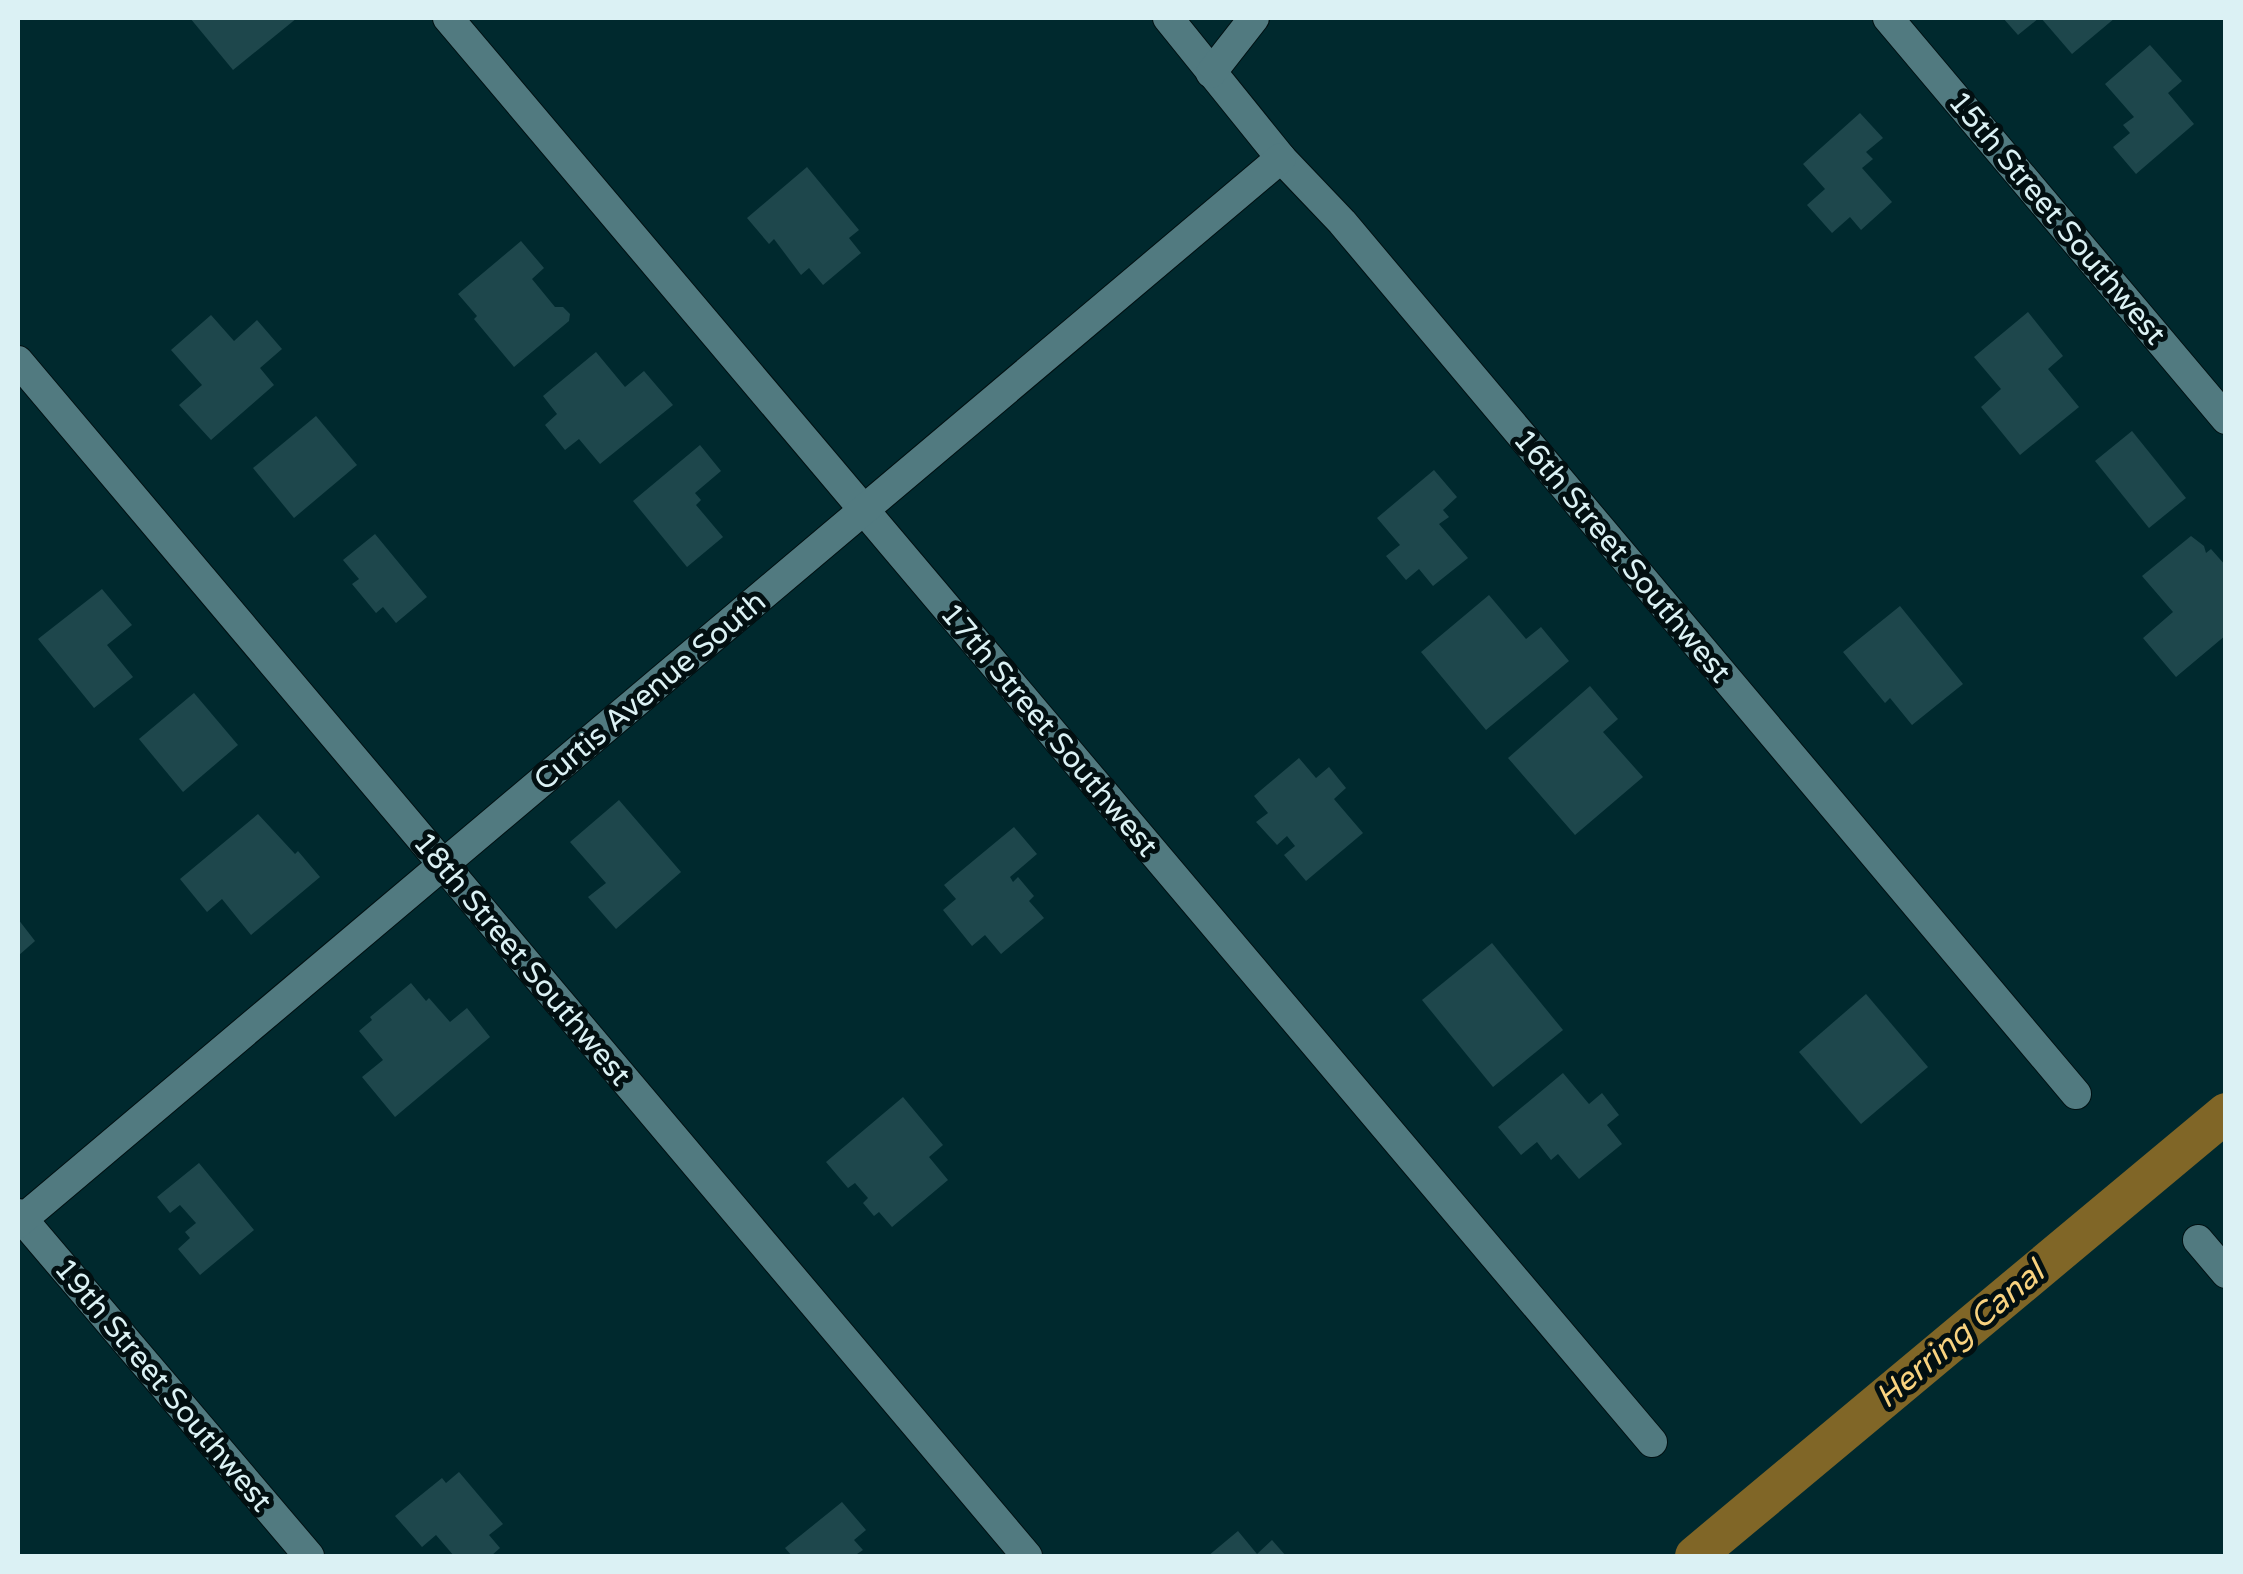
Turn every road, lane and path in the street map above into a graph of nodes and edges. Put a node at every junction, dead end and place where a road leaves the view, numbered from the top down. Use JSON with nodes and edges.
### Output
{"nodes":[{"id":1,"x":448,"y":18,"type":"edge"},
{"id":2,"x":1168,"y":18,"type":"edge"},
{"id":3,"x":1254,"y":18,"type":"edge"},
{"id":4,"x":1888,"y":18,"type":"edge"},
{"id":5,"x":1211,"y":73,"type":"junction"},
{"id":6,"x":1281,"y":158,"type":"junction"},
{"id":7,"x":18,"y":361,"type":"edge"},
{"id":8,"x":2226,"y":420,"type":"edge"},
{"id":9,"x":863,"y":511,"type":"junction"},
{"id":10,"x":442,"y":866,"type":"junction"},
{"id":11,"x":2076,"y":1094,"type":"dead end"},
{"id":12,"x":19,"y":1219,"type":"edge"},
{"id":13,"x":2198,"y":1240,"type":"dead end"},
{"id":14,"x":2226,"y":1273,"type":"edge"},
{"id":15,"x":1652,"y":1442,"type":"dead end"},
{"id":16,"x":309,"y":1556,"type":"edge"},
{"id":17,"x":1026,"y":1556,"type":"edge"}],
"edges":[{"from":1,"to":9,"type":"street","name":"17th Street Southwest"},
{"from":2,"to":5,"type":"street","name":"16th Street Southwest"},
{"from":3,"to":5,"type":"street"},
{"from":4,"to":8,"type":"street","name":"15th Street Southwest"},
{"from":5,"to":6,"type":"street","name":"16th Street Southwest"},
{"from":6,"to":9,"type":"street","name":"Curtis Avenue South"},
{"from":6,"to":11,"type":"street","name":"16th Street Southwest"},
{"from":7,"to":10,"type":"street","name":"18th Street Southwest"},
{"from":9,"to":10,"type":"street","name":"Curtis Avenue South"},
{"from":9,"to":15,"type":"street","name":"17th Street Southwest"},
{"from":10,"to":12,"type":"street","name":"Curtis Avenue South"},
{"from":10,"to":17,"type":"street","name":"18th Street Southwest"},
{"from":12,"to":16,"type":"street","name":"19th Street Southwest"},
{"from":13,"to":14,"type":"street"}]}
